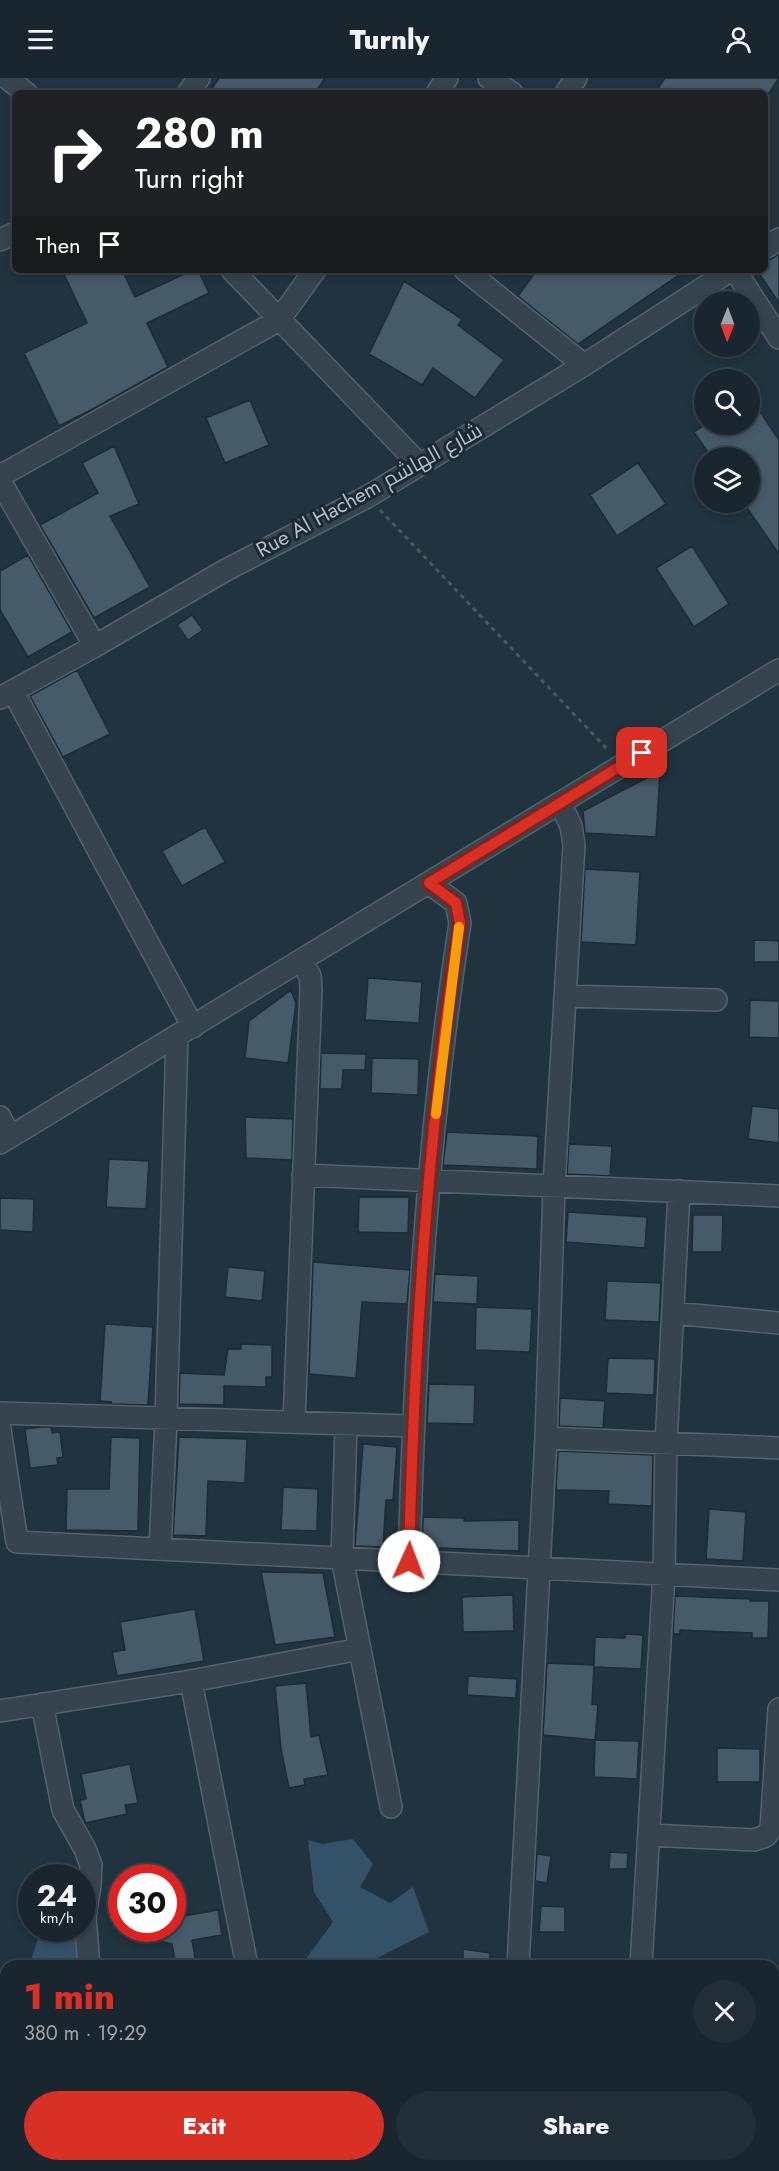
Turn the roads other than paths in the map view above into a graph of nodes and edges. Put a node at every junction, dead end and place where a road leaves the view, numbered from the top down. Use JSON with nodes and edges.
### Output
{"nodes":[{"id":1,"x":7,"y":78,"type":"edge"},
{"id":2,"x":489,"y":78,"type":"edge"},
{"id":3,"x":22,"y":90,"type":"edge"},
{"id":4,"x":507,"y":90,"type":"edge"},
{"id":5,"x":235,"y":273,"type":"edge"},
{"id":6,"x":313,"y":273,"type":"edge"},
{"id":7,"x":469,"y":273,"type":"edge"},
{"id":8,"x":728,"y":273,"type":"edge"},
{"id":9,"x":735,"y":273,"type":"edge"},
{"id":10,"x":279,"y":320,"type":"junction"},
{"id":11,"x":779,"y":338,"type":"edge"},
{"id":12,"x":584,"y":365,"type":"junction"},
{"id":13,"x":420,"y":465,"type":"junction"},
{"id":14,"x":0,"y":479,"type":"edge"},
{"id":15,"x":95,"y":646,"type":"junction"},
{"id":16,"x":779,"y":670,"type":"edge"},
{"id":17,"x":6,"y":694,"type":"edge"},
{"id":18,"x":560,"y":803,"type":"junction"},
{"id":19,"x":429,"y":883,"type":"junction"},
{"id":20,"x":301,"y":961,"type":"junction"},
{"id":21,"x":565,"y":996,"type":"junction"},
{"id":22,"x":716,"y":1000,"type":"dead end"},
{"id":23,"x":185,"y":1031,"type":"junction"},
{"id":24,"x":0,"y":1117,"type":"edge"},
{"id":25,"x":5,"y":1140,"type":"edge"},
{"id":26,"x":303,"y":1175,"type":"junction"},
{"id":27,"x":428,"y":1180,"type":"junction"},
{"id":28,"x":554,"y":1186,"type":"junction"},
{"id":29,"x":679,"y":1191,"type":"junction"},
{"id":30,"x":779,"y":1196,"type":"edge"},
{"id":31,"x":673,"y":1313,"type":"junction"},
{"id":32,"x":779,"y":1323,"type":"edge"},
{"id":33,"x":0,"y":1413,"type":"edge"},
{"id":34,"x":166,"y":1419,"type":"junction"},
{"id":35,"x":294,"y":1422,"type":"junction"},
{"id":36,"x":346,"y":1424,"type":"junction"},
{"id":37,"x":412,"y":1426,"type":"junction"},
{"id":38,"x":0,"y":1429,"type":"edge"},
{"id":39,"x":546,"y":1438,"type":"junction"},
{"id":40,"x":666,"y":1443,"type":"junction"},
{"id":41,"x":779,"y":1448,"type":"edge"},
{"id":42,"x":160,"y":1549,"type":"junction"},
{"id":43,"x":342,"y":1558,"type":"junction"},
{"id":44,"x":409,"y":1561,"type":"junction"},
{"id":45,"x":538,"y":1568,"type":"junction"},
{"id":46,"x":664,"y":1574,"type":"junction"},
{"id":47,"x":779,"y":1580,"type":"edge"},
{"id":48,"x":360,"y":1649,"type":"junction"},
{"id":49,"x":191,"y":1681,"type":"junction"},
{"id":50,"x":42,"y":1704,"type":"junction"},
{"id":51,"x":779,"y":1709,"type":"edge"},
{"id":52,"x":0,"y":1711,"type":"edge"},
{"id":53,"x":390,"y":1808,"type":"dead end"},
{"id":54,"x":649,"y":1835,"type":"junction"},
{"id":55,"x":89,"y":1960,"type":"edge"},
{"id":56,"x":246,"y":1960,"type":"edge"},
{"id":57,"x":518,"y":1960,"type":"edge"},
{"id":58,"x":641,"y":1960,"type":"edge"}],
"edges":[{"from":1,"to":3,"type":"street"},
{"from":2,"to":4,"type":"street"},
{"from":5,"to":10,"type":"street"},
{"from":6,"to":10,"type":"street"},
{"from":7,"to":12,"type":"street"},
{"from":8,"to":12,"type":"street","name":"Rue Al Hachem شارع الهاشم"},
{"from":9,"to":11,"type":"street"},
{"from":10,"to":13,"type":"street"},
{"from":10,"to":14,"type":"street"},
{"from":12,"to":13,"type":"street","name":"Rue Al Hachem شارع الهاشم"},
{"from":13,"to":15,"type":"street","name":"Rue Al Hachem شارع الهاشم"},
{"from":14,"to":15,"type":"street"},
{"from":15,"to":17,"type":"street","name":"Rue Al Hachem شارع الهاشم"},
{"from":16,"to":18,"type":"street"},
{"from":17,"to":23,"type":"street"},
{"from":18,"to":19,"type":"street"},
{"from":18,"to":21,"type":"street"},
{"from":19,"to":20,"type":"street"},
{"from":19,"to":27,"type":"street"},
{"from":20,"to":23,"type":"street"},
{"from":20,"to":26,"type":"street"},
{"from":21,"to":22,"type":"street"},
{"from":21,"to":28,"type":"street"},
{"from":23,"to":25,"type":"street"},
{"from":23,"to":34,"type":"street"},
{"from":24,"to":25,"type":"street"},
{"from":26,"to":27,"type":"street"},
{"from":26,"to":35,"type":"street"},
{"from":27,"to":28,"type":"street"},
{"from":27,"to":37,"type":"street"},
{"from":28,"to":29,"type":"street"},
{"from":28,"to":39,"type":"street"},
{"from":29,"to":30,"type":"street"},
{"from":29,"to":31,"type":"street"},
{"from":31,"to":32,"type":"street"},
{"from":31,"to":40,"type":"street"},
{"from":33,"to":34,"type":"street"},
{"from":34,"to":35,"type":"street"},
{"from":34,"to":42,"type":"street"},
{"from":35,"to":36,"type":"street"},
{"from":36,"to":37,"type":"street"},
{"from":36,"to":43,"type":"street"},
{"from":37,"to":44,"type":"street"},
{"from":38,"to":42,"type":"street"},
{"from":39,"to":40,"type":"street"},
{"from":39,"to":45,"type":"street"},
{"from":40,"to":41,"type":"street"},
{"from":40,"to":46,"type":"street"},
{"from":42,"to":43,"type":"street"},
{"from":43,"to":44,"type":"street"},
{"from":43,"to":48,"type":"street"},
{"from":44,"to":45,"type":"street"},
{"from":45,"to":46,"type":"street"},
{"from":45,"to":57,"type":"street"},
{"from":46,"to":47,"type":"street"},
{"from":46,"to":54,"type":"street"},
{"from":48,"to":49,"type":"street"},
{"from":48,"to":53,"type":"street"},
{"from":49,"to":50,"type":"street"},
{"from":49,"to":56,"type":"street"},
{"from":50,"to":52,"type":"street"},
{"from":50,"to":55,"type":"street"},
{"from":51,"to":54,"type":"street"},
{"from":54,"to":58,"type":"street"}]}
